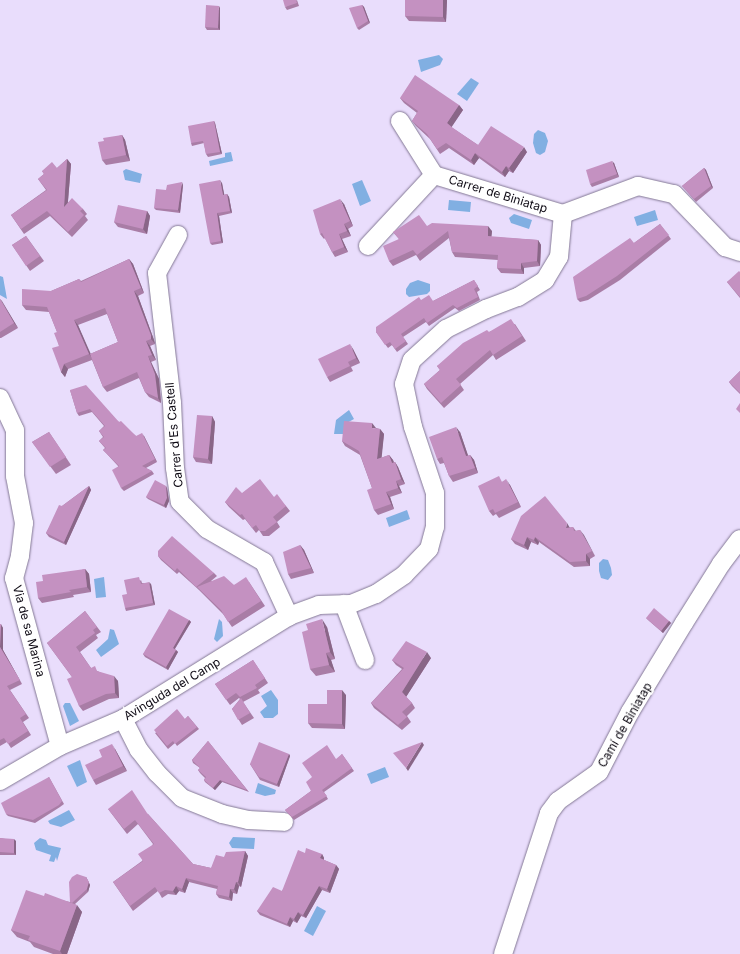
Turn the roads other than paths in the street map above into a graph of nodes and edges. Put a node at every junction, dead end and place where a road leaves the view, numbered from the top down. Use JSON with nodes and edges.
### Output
{"nodes":[{"id":1,"x":400,"y":121,"type":"dead end"},
{"id":2,"x":434,"y":175,"type":"junction"},
{"id":3,"x":563,"y":214,"type":"junction"},
{"id":4,"x":178,"y":235,"type":"dead end"},
{"id":5,"x":368,"y":246,"type":"dead end"},
{"id":6,"x":740,"y":252,"type":"edge"},
{"id":7,"x":0,"y":398,"type":"edge"},
{"id":8,"x":740,"y":539,"type":"edge"},
{"id":9,"x":344,"y":604,"type":"junction"},
{"id":10,"x":289,"y":616,"type":"junction"},
{"id":11,"x":365,"y":660,"type":"dead end"},
{"id":12,"x":122,"y":719,"type":"junction"},
{"id":13,"x":60,"y":746,"type":"junction"},
{"id":14,"x":0,"y":780,"type":"edge"},
{"id":15,"x":284,"y":822,"type":"dead end"},
{"id":16,"x":503,"y":954,"type":"edge"}],
"edges":[{"from":1,"to":2,"type":"street","name":"Carrer de Biniatap"},
{"from":2,"to":3,"type":"street","name":"Carrer de Biniatap"},
{"from":2,"to":5,"type":"street","name":"Carrer de Biniatap"},
{"from":3,"to":6,"type":"street"},
{"from":3,"to":9,"type":"street","name":"Avinguda del Camp"},
{"from":4,"to":10,"type":"street","name":"Carrer d'Es Castell"},
{"from":7,"to":13,"type":"street","name":"Via de sa Marina"},
{"from":8,"to":16,"type":"street","name":"Camí de Biniatap"},
{"from":9,"to":10,"type":"street","name":"Avinguda del Camp"},
{"from":9,"to":11,"type":"street"},
{"from":10,"to":12,"type":"street","name":"Avinguda del Camp"},
{"from":12,"to":13,"type":"street","name":"Avinguda del Camp"},
{"from":12,"to":15,"type":"street"},
{"from":13,"to":14,"type":"street","name":"Avinguda del Camp"}]}
